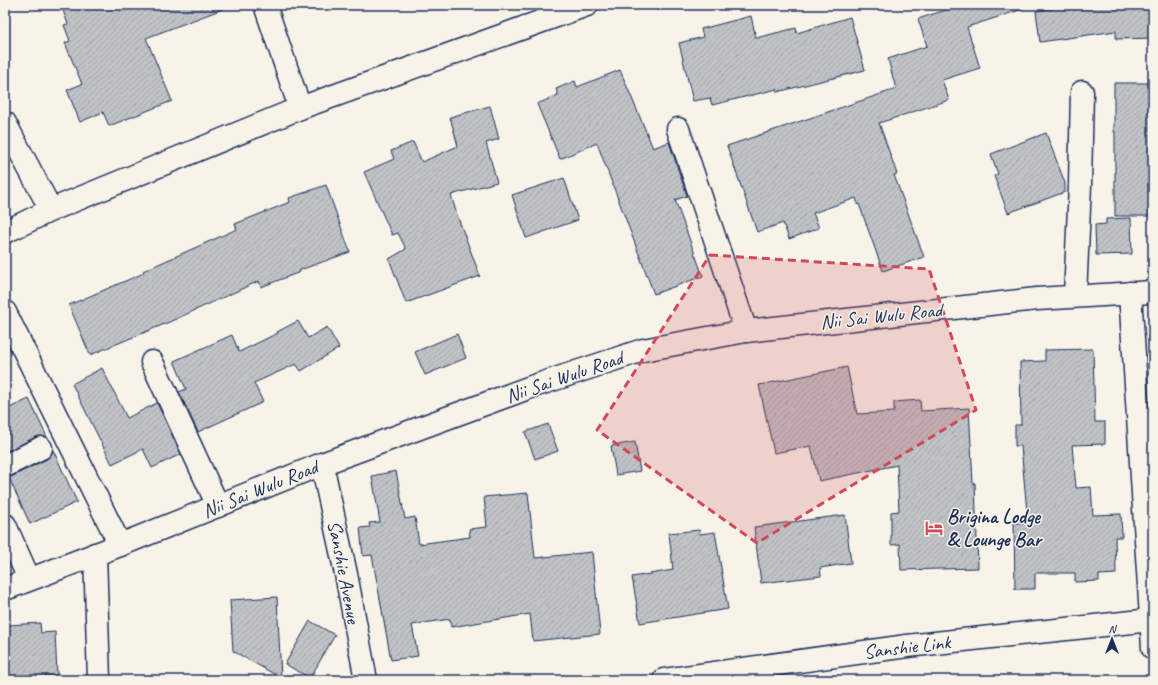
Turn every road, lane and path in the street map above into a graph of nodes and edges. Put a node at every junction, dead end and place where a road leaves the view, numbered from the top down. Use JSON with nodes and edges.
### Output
{"nodes":[{"id":1,"x":265,"y":5,"type":"edge"},
{"id":2,"x":588,"y":5,"type":"edge"},
{"id":3,"x":1082,"y":92,"type":"dead end"},
{"id":4,"x":300,"y":108,"type":"junction"},
{"id":5,"x":5,"y":124,"type":"edge"},
{"id":6,"x":678,"y":129,"type":"dead end"},
{"id":7,"x":50,"y":210,"type":"junction"},
{"id":8,"x":5,"y":232,"type":"edge"},
{"id":9,"x":1153,"y":292,"type":"edge"},
{"id":10,"x":1130,"y":293,"type":"junction"},
{"id":11,"x":1075,"y":296,"type":"junction"},
{"id":12,"x":5,"y":312,"type":"edge"},
{"id":13,"x":746,"y":331,"type":"junction"},
{"id":14,"x":152,"y":362,"type":"dead end"},
{"id":15,"x":41,"y":448,"type":"dead end"},
{"id":16,"x":322,"y":464,"type":"junction"},
{"id":17,"x":5,"y":466,"type":"edge"},
{"id":18,"x":218,"y":506,"type":"junction"},
{"id":19,"x":5,"y":525,"type":"edge"},
{"id":20,"x":120,"y":545,"type":"junction"},
{"id":21,"x":95,"y":554,"type":"junction"},
{"id":22,"x":29,"y":580,"type":"junction"},
{"id":23,"x":5,"y":589,"type":"edge"},
{"id":24,"x":1151,"y":620,"type":"junction"},
{"id":25,"x":1153,"y":648,"type":"edge"},
{"id":26,"x":99,"y":680,"type":"edge"},
{"id":27,"x":366,"y":680,"type":"edge"},
{"id":28,"x":664,"y":680,"type":"edge"}],
"edges":[{"from":1,"to":4,"type":"street"},
{"from":2,"to":4,"type":"street"},
{"from":3,"to":11,"type":"street"},
{"from":4,"to":7,"type":"street"},
{"from":5,"to":7,"type":"street"},
{"from":6,"to":13,"type":"street"},
{"from":7,"to":8,"type":"street"},
{"from":9,"to":10,"type":"street","name":"Nii Sai Wulu Road"},
{"from":10,"to":11,"type":"street","name":"Nii Sai Wulu Road"},
{"from":10,"to":24,"type":"street"},
{"from":11,"to":13,"type":"street","name":"Nii Sai Wulu Road"},
{"from":12,"to":20,"type":"street"},
{"from":13,"to":16,"type":"street","name":"Nii Sai Wulu Road"},
{"from":14,"to":18,"type":"street"},
{"from":15,"to":17,"type":"street"},
{"from":16,"to":18,"type":"street","name":"Nii Sai Wulu Road"},
{"from":16,"to":27,"type":"street","name":"Sanshie Avenue"},
{"from":18,"to":20,"type":"street","name":"Nii Sai Wulu Road"},
{"from":19,"to":22,"type":"street"},
{"from":20,"to":21,"type":"street","name":"Nii Sai Wulu Road"},
{"from":21,"to":22,"type":"street","name":"Nii Sai Wulu Road"},
{"from":21,"to":26,"type":"street"},
{"from":22,"to":23,"type":"street","name":"Nii Sai Wulu Road"},
{"from":24,"to":25,"type":"street"},
{"from":24,"to":28,"type":"street","name":"Sanshie Link"}]}
